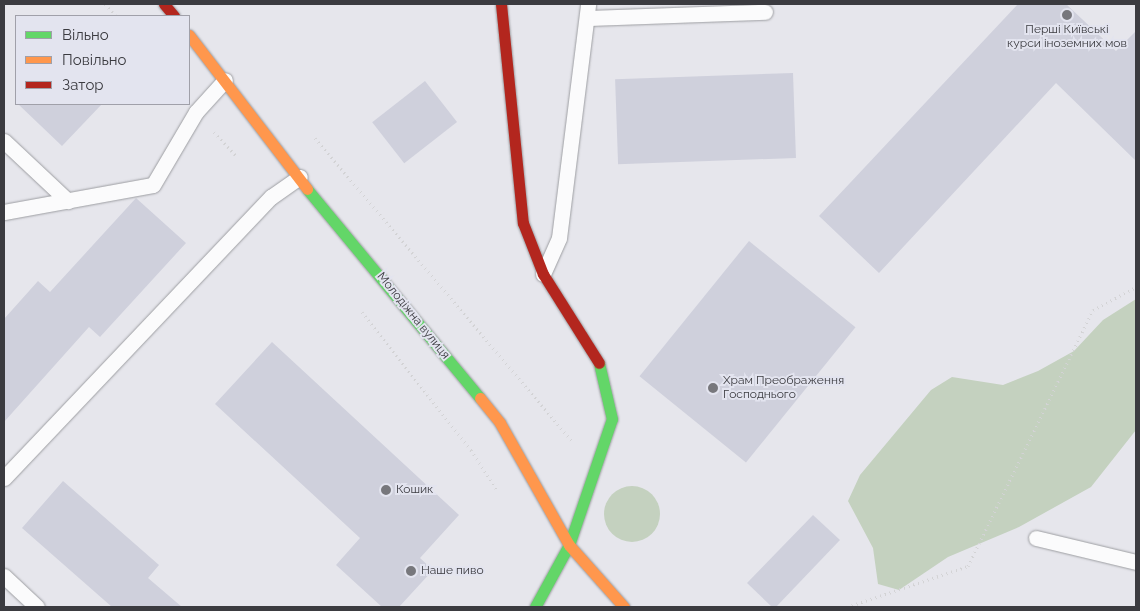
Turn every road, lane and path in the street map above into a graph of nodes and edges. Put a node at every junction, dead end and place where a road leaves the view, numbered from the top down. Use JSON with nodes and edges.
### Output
{"nodes":[{"id":1,"x":105,"y":4,"type":"edge"},
{"id":2,"x":164,"y":4,"type":"edge"},
{"id":3,"x":501,"y":4,"type":"edge"},
{"id":4,"x":588,"y":11,"type":"edge"},
{"id":5,"x":765,"y":12,"type":"dead end"},
{"id":6,"x":115,"y":15,"type":"edge"},
{"id":7,"x":173,"y":15,"type":"edge"},
{"id":8,"x":190,"y":35,"type":"edge"},
{"id":9,"x":225,"y":80,"type":"junction"},
{"id":10,"x":196,"y":112,"type":"junction"},
{"id":11,"x":315,"y":138,"type":"dead end"},
{"id":12,"x":4,"y":142,"type":"edge"},
{"id":13,"x":239,"y":160,"type":"dead end"},
{"id":14,"x":300,"y":177,"type":"junction"},
{"id":15,"x":68,"y":201,"type":"junction"},
{"id":16,"x":4,"y":212,"type":"edge"},
{"id":17,"x":543,"y":274,"type":"junction"},
{"id":18,"x":1136,"y":287,"type":"edge"},
{"id":19,"x":356,"y":304,"type":"dead end"},
{"id":20,"x":594,"y":467,"type":"junction"},
{"id":21,"x":4,"y":478,"type":"edge"},
{"id":22,"x":503,"y":499,"type":"dead end"},
{"id":23,"x":1036,"y":538,"type":"dead end"},
{"id":24,"x":569,"y":546,"type":"junction"},
{"id":25,"x":1136,"y":562,"type":"edge"},
{"id":26,"x":4,"y":576,"type":"edge"},
{"id":27,"x":37,"y":607,"type":"edge"},
{"id":28,"x":536,"y":607,"type":"edge"},
{"id":29,"x":624,"y":607,"type":"edge"},
{"id":30,"x":847,"y":607,"type":"edge"}],
"edges":[{"from":1,"to":6,"type":"path"},
{"from":2,"to":7,"type":"street"},
{"from":3,"to":17,"type":"street"},
{"from":4,"to":5,"type":"lane"},
{"from":4,"to":17,"type":"lane"},
{"from":8,"to":9,"type":"street","name":"Молодіжна вулиця"},
{"from":9,"to":10,"type":"lane"},
{"from":9,"to":14,"type":"street","name":"Молодіжна вулиця"},
{"from":10,"to":13,"type":"path"},
{"from":10,"to":15,"type":"lane"},
{"from":11,"to":20,"type":"path"},
{"from":12,"to":15,"type":"lane"},
{"from":14,"to":21,"type":"lane"},
{"from":14,"to":24,"type":"street","name":"Молодіжна вулиця"},
{"from":15,"to":16,"type":"lane"},
{"from":17,"to":20,"type":"street"},
{"from":18,"to":30,"type":"path"},
{"from":19,"to":22,"type":"path"},
{"from":20,"to":24,"type":"street"},
{"from":23,"to":25,"type":"lane"},
{"from":24,"to":28,"type":"street"},
{"from":24,"to":29,"type":"street","name":"Молодіжна вулиця"},
{"from":26,"to":27,"type":"lane"}]}
